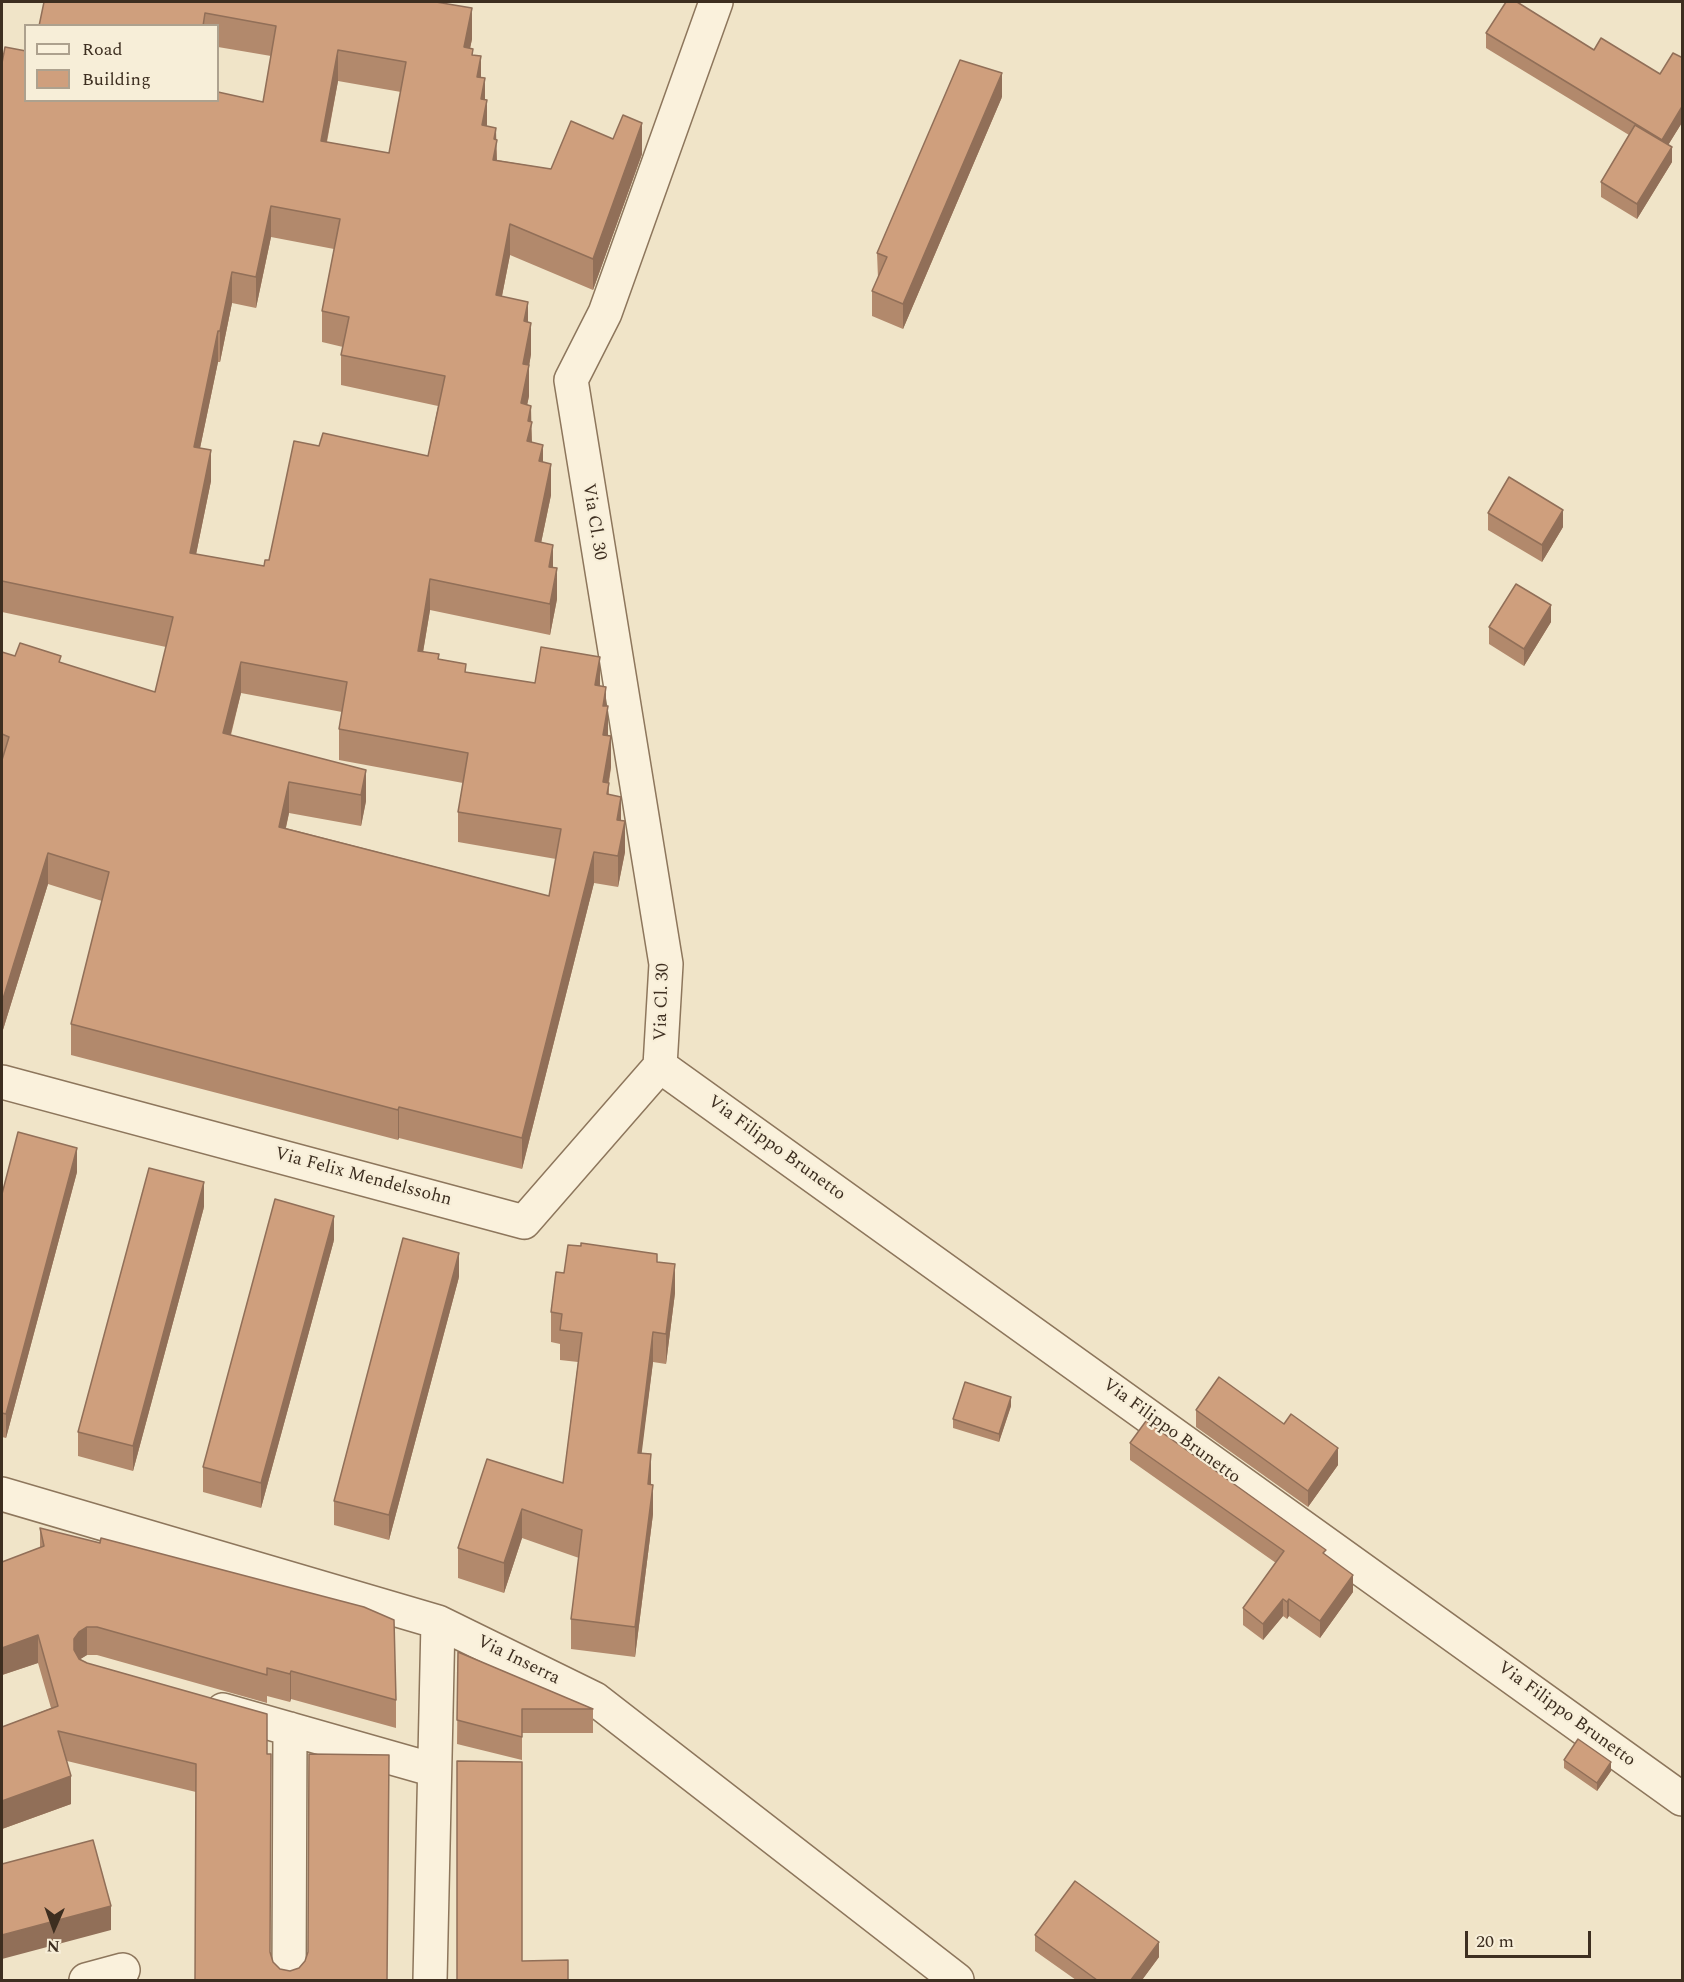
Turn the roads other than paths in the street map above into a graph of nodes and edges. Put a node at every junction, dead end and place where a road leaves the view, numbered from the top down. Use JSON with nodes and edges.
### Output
{"nodes":[{"id":1,"x":716,"y":2,"type":"edge"},
{"id":2,"x":660,"y":1066,"type":"junction"},
{"id":3,"x":2,"y":1082,"type":"edge"},
{"id":4,"x":2,"y":1494,"type":"edge"},
{"id":5,"x":438,"y":1622,"type":"junction"},
{"id":6,"x":191,"y":1701,"type":"edge"},
{"id":7,"x":290,"y":1730,"type":"junction"},
{"id":8,"x":434,"y":1770,"type":"junction"},
{"id":9,"x":1683,"y":1798,"type":"edge"},
{"id":10,"x":123,"y":1970,"type":"dead end"},
{"id":11,"x":938,"y":1975,"type":"edge"},
{"id":12,"x":86,"y":1980,"type":"edge"},
{"id":13,"x":288,"y":1980,"type":"edge"},
{"id":14,"x":430,"y":1980,"type":"edge"}],
"edges":[{"from":1,"to":2,"type":"street","name":"Via Cl. 30"},
{"from":2,"to":3,"type":"street","name":"Via Felix Mendelssohn"},
{"from":2,"to":9,"type":"street","name":"Via Filippo Brunetto"},
{"from":4,"to":5,"type":"street","name":"Via Inserra"},
{"from":5,"to":8,"type":"street"},
{"from":5,"to":11,"type":"street","name":"Via Inserra"},
{"from":6,"to":7,"type":"street"},
{"from":7,"to":8,"type":"street"},
{"from":7,"to":13,"type":"street"},
{"from":8,"to":14,"type":"street"},
{"from":10,"to":12,"type":"street"}]}
